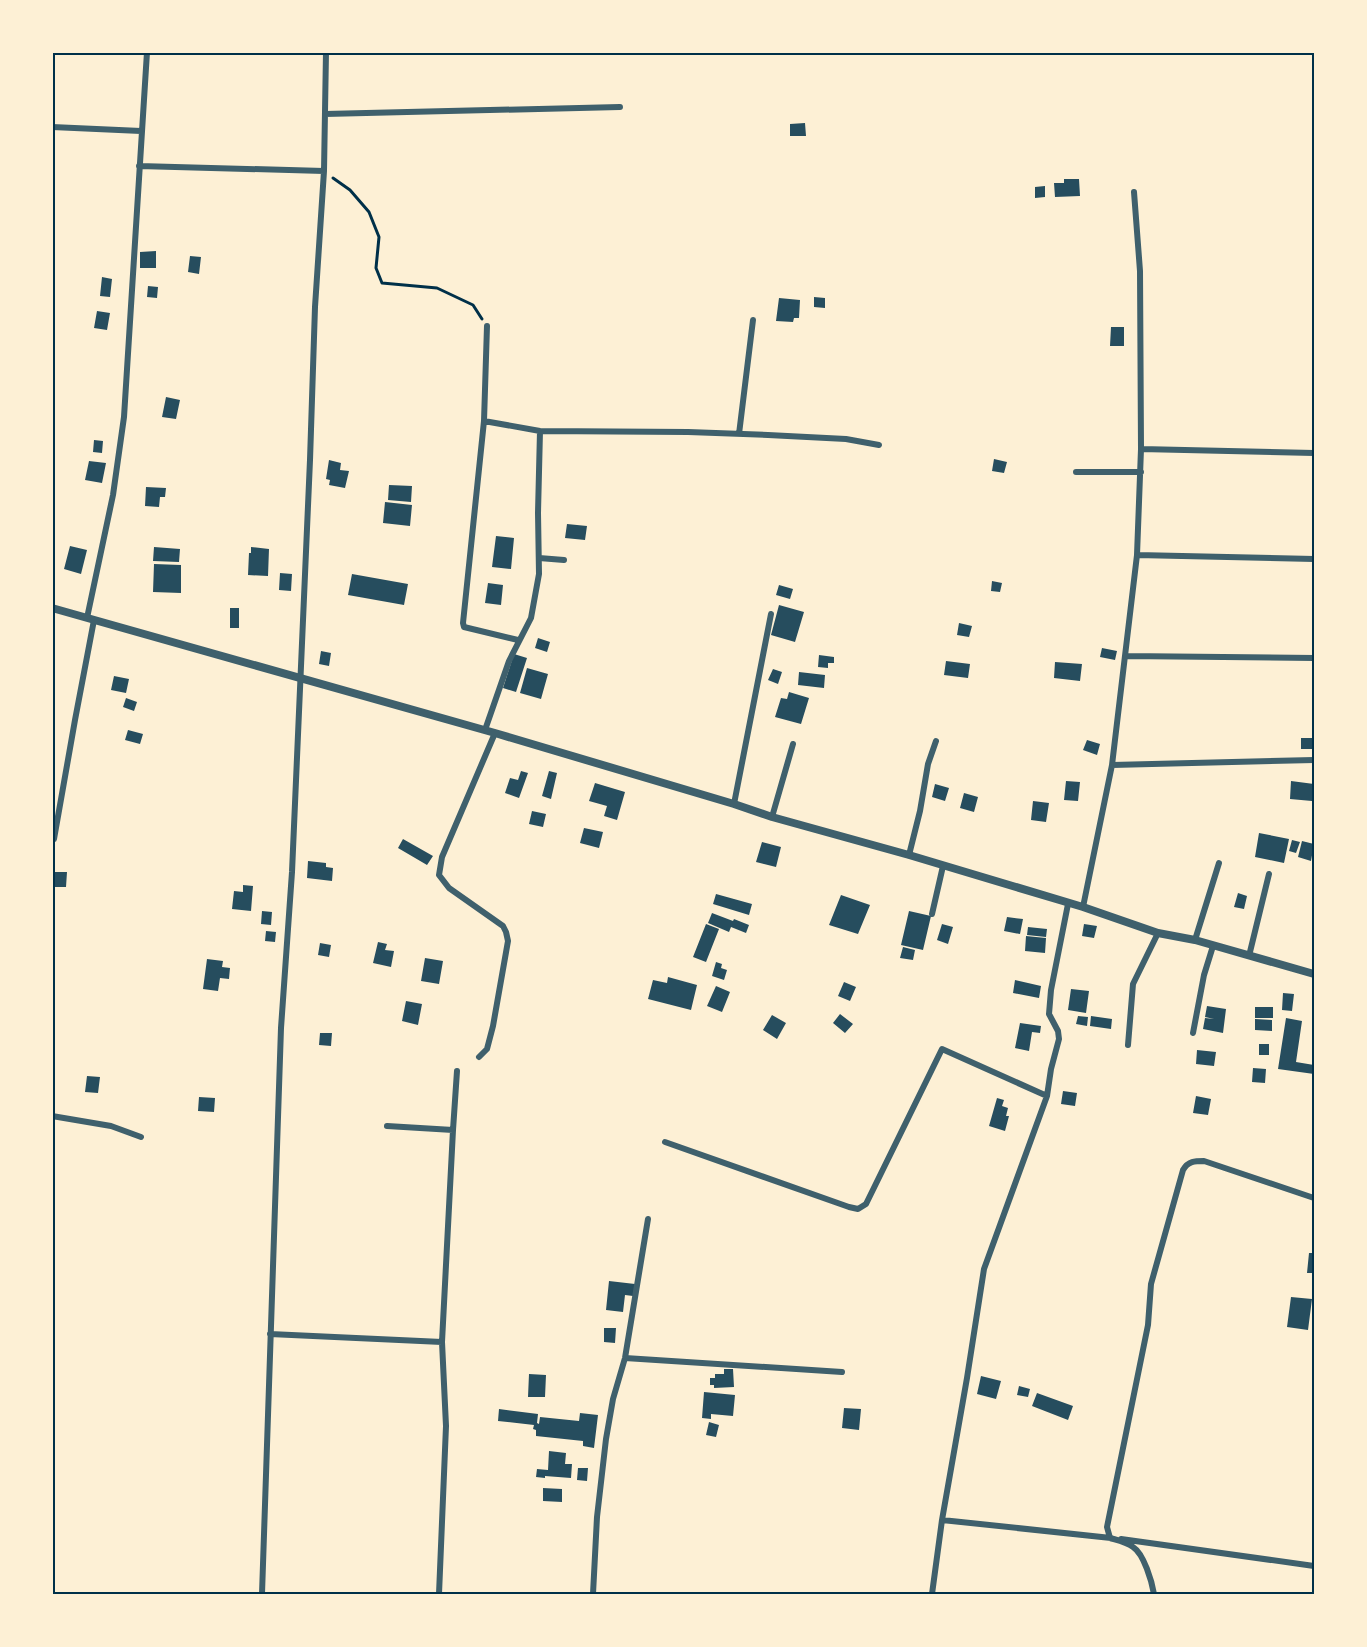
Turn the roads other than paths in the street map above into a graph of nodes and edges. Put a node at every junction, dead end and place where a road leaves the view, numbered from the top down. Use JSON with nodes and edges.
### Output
{"nodes":[{"id":1,"x":147,"y":52,"type":"edge"},
{"id":2,"x":326,"y":52,"type":"edge"},
{"id":3,"x":620,"y":107,"type":"dead end"},
{"id":4,"x":325,"y":114,"type":"junction"},
{"id":5,"x":52,"y":127,"type":"edge"},
{"id":6,"x":141,"y":130,"type":"junction"},
{"id":7,"x":139,"y":166,"type":"junction"},
{"id":8,"x":324,"y":171,"type":"junction"},
{"id":9,"x":1134,"y":192,"type":"dead end"},
{"id":10,"x":753,"y":320,"type":"dead end"},
{"id":11,"x":487,"y":326,"type":"road end"},
{"id":12,"x":484,"y":421,"type":"junction"},
{"id":13,"x":540,"y":431,"type":"junction"},
{"id":14,"x":739,"y":434,"type":"junction"},
{"id":15,"x":879,"y":444,"type":"dead end"},
{"id":16,"x":1141,"y":449,"type":"junction"},
{"id":17,"x":1314,"y":453,"type":"edge"},
{"id":18,"x":1076,"y":472,"type":"dead end"},
{"id":19,"x":1141,"y":472,"type":"junction"},
{"id":20,"x":1137,"y":555,"type":"junction"},
{"id":21,"x":539,"y":558,"type":"junction"},
{"id":22,"x":564,"y":560,"type":"dead end"},
{"id":23,"x":1314,"y":560,"type":"edge"},
{"id":24,"x":52,"y":608,"type":"edge"},
{"id":25,"x":771,"y":614,"type":"dead end"},
{"id":26,"x":91,"y":619,"type":"junction"},
{"id":27,"x":518,"y":640,"type":"junction"},
{"id":28,"x":1125,"y":656,"type":"junction"},
{"id":29,"x":1314,"y":658,"type":"edge"},
{"id":30,"x":301,"y":678,"type":"junction"},
{"id":31,"x":485,"y":730,"type":"junction"},
{"id":32,"x":495,"y":733,"type":"junction"},
{"id":33,"x":936,"y":741,"type":"dead end"},
{"id":34,"x":793,"y":744,"type":"dead end"},
{"id":35,"x":1314,"y":760,"type":"edge"},
{"id":36,"x":1112,"y":765,"type":"junction"},
{"id":37,"x":734,"y":804,"type":"junction"},
{"id":38,"x":772,"y":817,"type":"junction"},
{"id":39,"x":54,"y":839,"type":"edge"},
{"id":40,"x":909,"y":855,"type":"junction"},
{"id":41,"x":1219,"y":862,"type":"dead end"},
{"id":42,"x":943,"y":866,"type":"junction"},
{"id":43,"x":1269,"y":874,"type":"dead end"},
{"id":44,"x":1068,"y":904,"type":"junction"},
{"id":45,"x":1083,"y":908,"type":"junction"},
{"id":46,"x":932,"y":914,"type":"dead end"},
{"id":47,"x":1158,"y":933,"type":"junction"},
{"id":48,"x":1195,"y":940,"type":"junction"},
{"id":49,"x":1213,"y":946,"type":"junction"},
{"id":50,"x":1249,"y":956,"type":"junction"},
{"id":51,"x":1314,"y":974,"type":"edge"},
{"id":52,"x":1193,"y":1033,"type":"dead end"},
{"id":53,"x":1128,"y":1045,"type":"dead end"},
{"id":54,"x":479,"y":1057,"type":"dead end"},
{"id":55,"x":457,"y":1071,"type":"dead end"},
{"id":56,"x":1047,"y":1096,"type":"junction"},
{"id":57,"x":52,"y":1116,"type":"edge"},
{"id":58,"x":387,"y":1126,"type":"dead end"},
{"id":59,"x":453,"y":1130,"type":"junction"},
{"id":60,"x":141,"y":1137,"type":"dead end"},
{"id":61,"x":665,"y":1142,"type":"dead end"},
{"id":62,"x":1314,"y":1198,"type":"edge"},
{"id":63,"x":648,"y":1219,"type":"dead end"},
{"id":64,"x":270,"y":1335,"type":"junction"},
{"id":65,"x":442,"y":1342,"type":"junction"},
{"id":66,"x":625,"y":1358,"type":"junction"},
{"id":67,"x":842,"y":1372,"type":"dead end"},
{"id":68,"x":942,"y":1520,"type":"junction"},
{"id":69,"x":1110,"y":1538,"type":"junction"},
{"id":70,"x":1314,"y":1566,"type":"edge"},
{"id":71,"x":262,"y":1594,"type":"edge"},
{"id":72,"x":439,"y":1594,"type":"edge"},
{"id":73,"x":593,"y":1594,"type":"edge"},
{"id":74,"x":932,"y":1594,"type":"edge"},
{"id":75,"x":1154,"y":1594,"type":"edge"}],
"edges":[{"from":1,"to":6,"type":"street"},
{"from":2,"to":4,"type":"street"},
{"from":3,"to":4,"type":"street"},
{"from":4,"to":8,"type":"street"},
{"from":5,"to":6,"type":"street"},
{"from":6,"to":7,"type":"street"},
{"from":7,"to":8,"type":"street"},
{"from":7,"to":26,"type":"street"},
{"from":8,"to":30,"type":"street"},
{"from":9,"to":16,"type":"street"},
{"from":10,"to":14,"type":"street"},
{"from":11,"to":12,"type":"street"},
{"from":12,"to":13,"type":"street"},
{"from":12,"to":27,"type":"street"},
{"from":13,"to":14,"type":"street"},
{"from":13,"to":21,"type":"street"},
{"from":14,"to":15,"type":"street"},
{"from":16,"to":17,"type":"street"},
{"from":16,"to":19,"type":"street"},
{"from":18,"to":19,"type":"street"},
{"from":19,"to":20,"type":"street"},
{"from":20,"to":23,"type":"street"},
{"from":20,"to":28,"type":"street"},
{"from":21,"to":22,"type":"street"},
{"from":21,"to":27,"type":"street"},
{"from":24,"to":26,"type":"street"},
{"from":25,"to":37,"type":"street"},
{"from":26,"to":30,"type":"street"},
{"from":26,"to":39,"type":"street"},
{"from":27,"to":31,"type":"street"},
{"from":28,"to":29,"type":"street"},
{"from":28,"to":36,"type":"street"},
{"from":30,"to":31,"type":"street"},
{"from":30,"to":64,"type":"street"},
{"from":31,"to":32,"type":"street"},
{"from":32,"to":37,"type":"street"},
{"from":32,"to":54,"type":"street"},
{"from":33,"to":40,"type":"street"},
{"from":34,"to":38,"type":"street"},
{"from":35,"to":36,"type":"street"},
{"from":36,"to":45,"type":"street"},
{"from":37,"to":38,"type":"street"},
{"from":38,"to":40,"type":"street"},
{"from":40,"to":42,"type":"street"},
{"from":41,"to":48,"type":"street"},
{"from":42,"to":44,"type":"street"},
{"from":42,"to":46,"type":"street"},
{"from":43,"to":50,"type":"street"},
{"from":44,"to":45,"type":"street"},
{"from":44,"to":56,"type":"street"},
{"from":45,"to":47,"type":"street"},
{"from":47,"to":48,"type":"street"},
{"from":47,"to":53,"type":"street"},
{"from":48,"to":49,"type":"street"},
{"from":49,"to":50,"type":"street"},
{"from":49,"to":52,"type":"street"},
{"from":50,"to":51,"type":"street"},
{"from":55,"to":59,"type":"street"},
{"from":56,"to":61,"type":"street"},
{"from":56,"to":68,"type":"street"},
{"from":57,"to":60,"type":"street"},
{"from":58,"to":59,"type":"street"},
{"from":59,"to":65,"type":"street"},
{"from":62,"to":69,"type":"street"},
{"from":63,"to":66,"type":"street"},
{"from":64,"to":65,"type":"street"},
{"from":64,"to":71,"type":"street"},
{"from":65,"to":72,"type":"street"},
{"from":66,"to":67,"type":"street"},
{"from":66,"to":73,"type":"street"},
{"from":68,"to":69,"type":"street"},
{"from":68,"to":74,"type":"street"},
{"from":69,"to":70,"type":"street"},
{"from":69,"to":75,"type":"street"}]}
